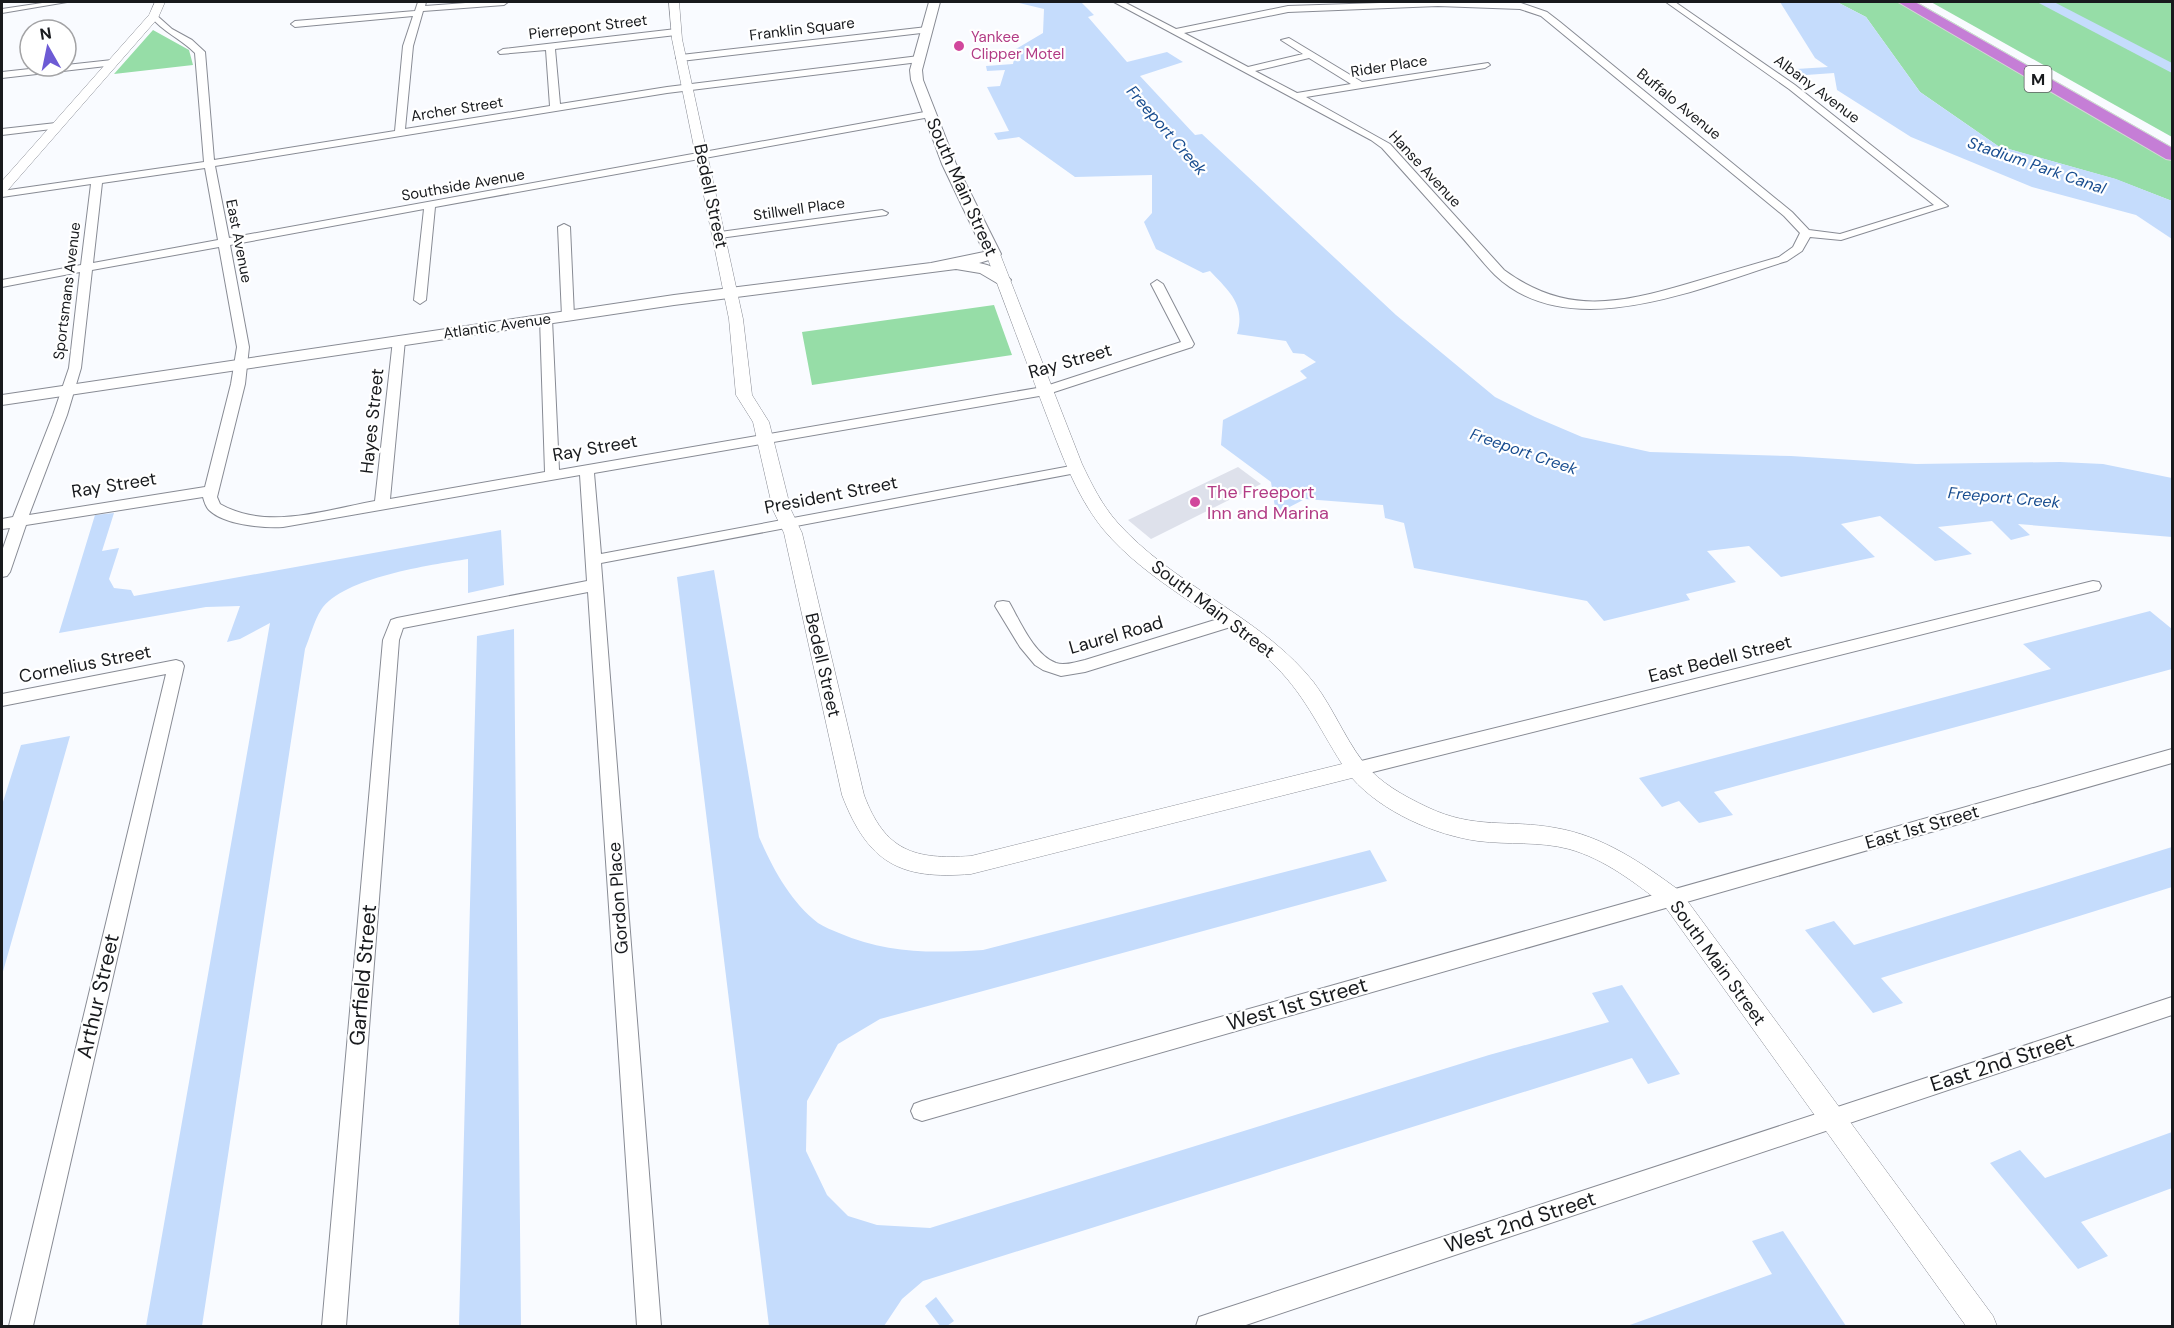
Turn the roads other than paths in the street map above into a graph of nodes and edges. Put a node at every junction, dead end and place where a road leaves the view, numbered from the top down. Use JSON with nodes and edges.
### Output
{"nodes":[{"id":1,"x":63,"y":2,"type":"edge"},
{"id":2,"x":160,"y":2,"type":"edge"},
{"id":3,"x":504,"y":2,"type":"edge"},
{"id":4,"x":674,"y":2,"type":"edge"},
{"id":5,"x":934,"y":2,"type":"edge"},
{"id":6,"x":1118,"y":2,"type":"edge"},
{"id":7,"x":1415,"y":2,"type":"edge"},
{"id":8,"x":1541,"y":2,"type":"edge"},
{"id":9,"x":1670,"y":2,"type":"edge"},
{"id":10,"x":1905,"y":2,"type":"edge"},
{"id":11,"x":1925,"y":2,"type":"edge"},
{"id":12,"x":1521,"y":6,"type":"junction"},
{"id":13,"x":420,"y":8,"type":"edge"},
{"id":14,"x":2,"y":11,"type":"edge"},
{"id":15,"x":154,"y":16,"type":"junction"},
{"id":16,"x":295,"y":24,"type":"dead end"},
{"id":17,"x":927,"y":30,"type":"junction"},
{"id":18,"x":676,"y":32,"type":"junction"},
{"id":19,"x":1176,"y":32,"type":"junction"},
{"id":20,"x":1286,"y":40,"type":"dead end"},
{"id":21,"x":550,"y":46,"type":"junction"},
{"id":22,"x":503,"y":52,"type":"dead end"},
{"id":23,"x":1311,"y":55,"type":"junction"},
{"id":24,"x":681,"y":58,"type":"junction"},
{"id":25,"x":919,"y":59,"type":"junction"},
{"id":26,"x":112,"y":63,"type":"junction"},
{"id":27,"x":1485,"y":65,"type":"dead end"},
{"id":28,"x":1247,"y":70,"type":"junction"},
{"id":29,"x":2,"y":75,"type":"edge"},
{"id":30,"x":1361,"y":86,"type":"junction"},
{"id":31,"x":688,"y":88,"type":"junction"},
{"id":32,"x":1297,"y":96,"type":"junction"},
{"id":33,"x":555,"y":109,"type":"junction"},
{"id":34,"x":930,"y":114,"type":"junction"},
{"id":35,"x":57,"y":126,"type":"junction"},
{"id":36,"x":2,"y":132,"type":"edge"},
{"id":37,"x":400,"y":134,"type":"junction"},
{"id":38,"x":2172,"y":142,"type":"edge"},
{"id":39,"x":2172,"y":155,"type":"edge"},
{"id":40,"x":702,"y":156,"type":"junction"},
{"id":41,"x":209,"y":164,"type":"junction"},
{"id":42,"x":97,"y":180,"type":"junction"},
{"id":43,"x":2,"y":188,"type":"edge"},
{"id":44,"x":2,"y":194,"type":"edge"},
{"id":45,"x":430,"y":206,"type":"junction"},
{"id":46,"x":882,"y":213,"type":"dead end"},
{"id":47,"x":564,"y":227,"type":"dead end"},
{"id":48,"x":1806,"y":233,"type":"junction"},
{"id":49,"x":720,"y":235,"type":"junction"},
{"id":50,"x":224,"y":244,"type":"junction"},
{"id":51,"x":993,"y":254,"type":"junction"},
{"id":52,"x":951,"y":264,"type":"junction"},
{"id":53,"x":87,"y":269,"type":"junction"},
{"id":54,"x":1003,"y":280,"type":"junction"},
{"id":55,"x":2,"y":283,"type":"edge"},
{"id":56,"x":1156,"y":284,"type":"dead end"},
{"id":57,"x":731,"y":293,"type":"junction"},
{"id":58,"x":420,"y":300,"type":"dead end"},
{"id":59,"x":568,"y":316,"type":"junction"},
{"id":60,"x":546,"y":319,"type":"junction"},
{"id":61,"x":399,"y":340,"type":"junction"},
{"id":62,"x":242,"y":363,"type":"junction"},
{"id":63,"x":68,"y":389,"type":"junction"},
{"id":64,"x":1045,"y":391,"type":"junction"},
{"id":65,"x":2,"y":400,"type":"edge"},
{"id":66,"x":764,"y":438,"type":"junction"},
{"id":67,"x":1076,"y":469,"type":"junction"},
{"id":68,"x":587,"y":470,"type":"junction"},
{"id":69,"x":552,"y":476,"type":"junction"},
{"id":70,"x":211,"y":491,"type":"junction"},
{"id":71,"x":382,"y":505,"type":"junction"},
{"id":72,"x":20,"y":521,"type":"junction"},
{"id":73,"x":788,"y":523,"type":"junction"},
{"id":74,"x":2,"y":524,"type":"edge"},
{"id":75,"x":593,"y":560,"type":"junction"},
{"id":76,"x":2,"y":572,"type":"edge"},
{"id":77,"x":595,"y":585,"type":"junction"},
{"id":78,"x":2093,"y":586,"type":"dead end"},
{"id":79,"x":1004,"y":606,"type":"dead end"},
{"id":80,"x":1231,"y":621,"type":"junction"},
{"id":81,"x":176,"y":666,"type":"joint"},
{"id":82,"x":2,"y":700,"type":"edge"},
{"id":83,"x":2172,"y":756,"type":"edge"},
{"id":84,"x":1357,"y":769,"type":"junction"},
{"id":85,"x":1672,"y":898,"type":"junction"},
{"id":86,"x":2172,"y":1006,"type":"edge"},
{"id":87,"x":922,"y":1111,"type":"dead end"},
{"id":88,"x":1832,"y":1119,"type":"junction"},
{"id":89,"x":21,"y":1326,"type":"edge"},
{"id":90,"x":334,"y":1326,"type":"edge"},
{"id":91,"x":649,"y":1326,"type":"edge"},
{"id":92,"x":1208,"y":1326,"type":"edge"},
{"id":93,"x":1983,"y":1326,"type":"edge"}],
"edges":[{"from":1,"to":14,"type":"street"},
{"from":2,"to":15,"type":"street"},
{"from":3,"to":13,"type":"street"},
{"from":4,"to":18,"type":"street","name":"Bedell Street"},
{"from":5,"to":17,"type":"main road","name":"South Main Street"},
{"from":6,"to":19,"type":"street","name":"Hanse Avenue"},
{"from":7,"to":12,"type":"street","name":"Buffalo Avenue"},
{"from":7,"to":19,"type":"street","name":"Buffalo Avenue"},
{"from":8,"to":12,"type":"street"},
{"from":9,"to":48,"type":"street","name":"Albany Avenue"},
{"from":10,"to":39,"type":"highway","number":"M"},
{"from":11,"to":38,"type":"highway","number":"M"},
{"from":12,"to":48,"type":"street","name":"Buffalo Avenue"},
{"from":13,"to":16,"type":"street"},
{"from":13,"to":37,"type":"street"},
{"from":15,"to":26,"type":"street"},
{"from":15,"to":41,"type":"street","name":"East Avenue"},
{"from":17,"to":24,"type":"street","name":"Franklin Square"},
{"from":17,"to":25,"type":"main road","name":"South Main Street"},
{"from":18,"to":21,"type":"street","name":"Pierrepont Street"},
{"from":18,"to":24,"type":"street","name":"Bedell Street"},
{"from":19,"to":28,"type":"street","name":"Hanse Avenue"},
{"from":20,"to":23,"type":"street"},
{"from":21,"to":22,"type":"street","name":"Pierrepont Street"},
{"from":21,"to":33,"type":"street"},
{"from":23,"to":28,"type":"street"},
{"from":23,"to":30,"type":"street"},
{"from":24,"to":31,"type":"street","name":"Bedell Street"},
{"from":25,"to":31,"type":"street","name":"Archer Street"},
{"from":25,"to":34,"type":"main road","name":"South Main Street"},
{"from":26,"to":29,"type":"street"},
{"from":26,"to":35,"type":"street"},
{"from":27,"to":30,"type":"street","name":"Rider Place"},
{"from":28,"to":32,"type":"street","name":"Hanse Avenue"},
{"from":30,"to":32,"type":"street","name":"Rider Place"},
{"from":31,"to":33,"type":"street","name":"Archer Street"},
{"from":31,"to":40,"type":"street","name":"Bedell Street"},
{"from":32,"to":48,"type":"street","name":"Hanse Avenue"},
{"from":33,"to":37,"type":"street","name":"Archer Street"},
{"from":34,"to":40,"type":"street","name":"Southside Avenue"},
{"from":34,"to":51,"type":"main road","name":"South Main Street"},
{"from":35,"to":36,"type":"street"},
{"from":35,"to":43,"type":"street"},
{"from":37,"to":41,"type":"street","name":"Archer Street"},
{"from":40,"to":45,"type":"street","name":"Southside Avenue"},
{"from":40,"to":49,"type":"street","name":"Bedell Street"},
{"from":41,"to":42,"type":"street","name":"Archer Street"},
{"from":41,"to":50,"type":"street","name":"East Avenue"},
{"from":42,"to":44,"type":"street","name":"Archer Street"},
{"from":42,"to":53,"type":"street","name":"Sportsmans Avenue"},
{"from":45,"to":50,"type":"street","name":"Southside Avenue"},
{"from":45,"to":58,"type":"street"},
{"from":46,"to":49,"type":"street","name":"Stillwell Place"},
{"from":47,"to":59,"type":"street"},
{"from":49,"to":57,"type":"street","name":"Bedell Street"},
{"from":50,"to":53,"type":"street","name":"Southside Avenue"},
{"from":50,"to":62,"type":"street","name":"East Avenue"},
{"from":51,"to":52,"type":"main road","name":"Atlantic Avenue"},
{"from":51,"to":54,"type":"street","name":"South Main Street"},
{"from":52,"to":54,"type":"main road"},
{"from":52,"to":57,"type":"main road","name":"Atlantic Avenue"},
{"from":53,"to":55,"type":"street","name":"Southside Avenue"},
{"from":53,"to":63,"type":"street","name":"Sportsmans Avenue"},
{"from":54,"to":64,"type":"street","name":"South Main Street"},
{"from":56,"to":64,"type":"street","name":"Ray Street"},
{"from":57,"to":59,"type":"main road","name":"Atlantic Avenue"},
{"from":57,"to":66,"type":"street","name":"Bedell Street"},
{"from":59,"to":60,"type":"main road","name":"Atlantic Avenue"},
{"from":60,"to":61,"type":"main road","name":"Atlantic Avenue"},
{"from":60,"to":69,"type":"street"},
{"from":61,"to":62,"type":"main road","name":"Atlantic Avenue"},
{"from":61,"to":71,"type":"street","name":"Hayes Street"},
{"from":62,"to":63,"type":"main road","name":"Atlantic Avenue"},
{"from":62,"to":70,"type":"street","name":"East Avenue"},
{"from":63,"to":65,"type":"main road","name":"Atlantic Avenue"},
{"from":63,"to":72,"type":"street","name":"Sportsmans Avenue"},
{"from":64,"to":66,"type":"street","name":"Ray Street"},
{"from":64,"to":67,"type":"street","name":"South Main Street"},
{"from":66,"to":68,"type":"street","name":"Ray Street"},
{"from":66,"to":73,"type":"street","name":"Bedell Street"},
{"from":67,"to":73,"type":"street","name":"President Street"},
{"from":67,"to":80,"type":"street","name":"South Main Street"},
{"from":68,"to":69,"type":"street","name":"Ray Street"},
{"from":68,"to":75,"type":"street","name":"Gordon Place"},
{"from":69,"to":71,"type":"street","name":"Ray Street"},
{"from":70,"to":71,"type":"street","name":"Ray Street"},
{"from":70,"to":72,"type":"street","name":"Ray Street"},
{"from":72,"to":74,"type":"street","name":"Ray Street"},
{"from":72,"to":76,"type":"street","name":"Sportsmans Avenue"},
{"from":73,"to":75,"type":"street","name":"President Street"},
{"from":73,"to":84,"type":"street","name":"Bedell Street"},
{"from":75,"to":77,"type":"street","name":"Gordon Place"},
{"from":77,"to":90,"type":"street","name":"Garfield Street"},
{"from":77,"to":91,"type":"street","name":"Gordon Place"},
{"from":78,"to":84,"type":"street","name":"East Bedell Street"},
{"from":79,"to":80,"type":"street","name":"Laurel Road"},
{"from":80,"to":84,"type":"street","name":"South Main Street"},
{"from":81,"to":82,"type":"street","name":"Cornelius Street"},
{"from":81,"to":89,"type":"street","name":"Arthur Street"},
{"from":83,"to":85,"type":"street","name":"East 1st Street"},
{"from":84,"to":85,"type":"street","name":"South Main Street"},
{"from":85,"to":87,"type":"street","name":"West 1st Street"},
{"from":85,"to":88,"type":"street","name":"South Main Street"},
{"from":86,"to":88,"type":"street","name":"East 2nd Street"},
{"from":88,"to":92,"type":"street","name":"West 2nd Street"},
{"from":88,"to":93,"type":"street","name":"South Main Street"}]}
